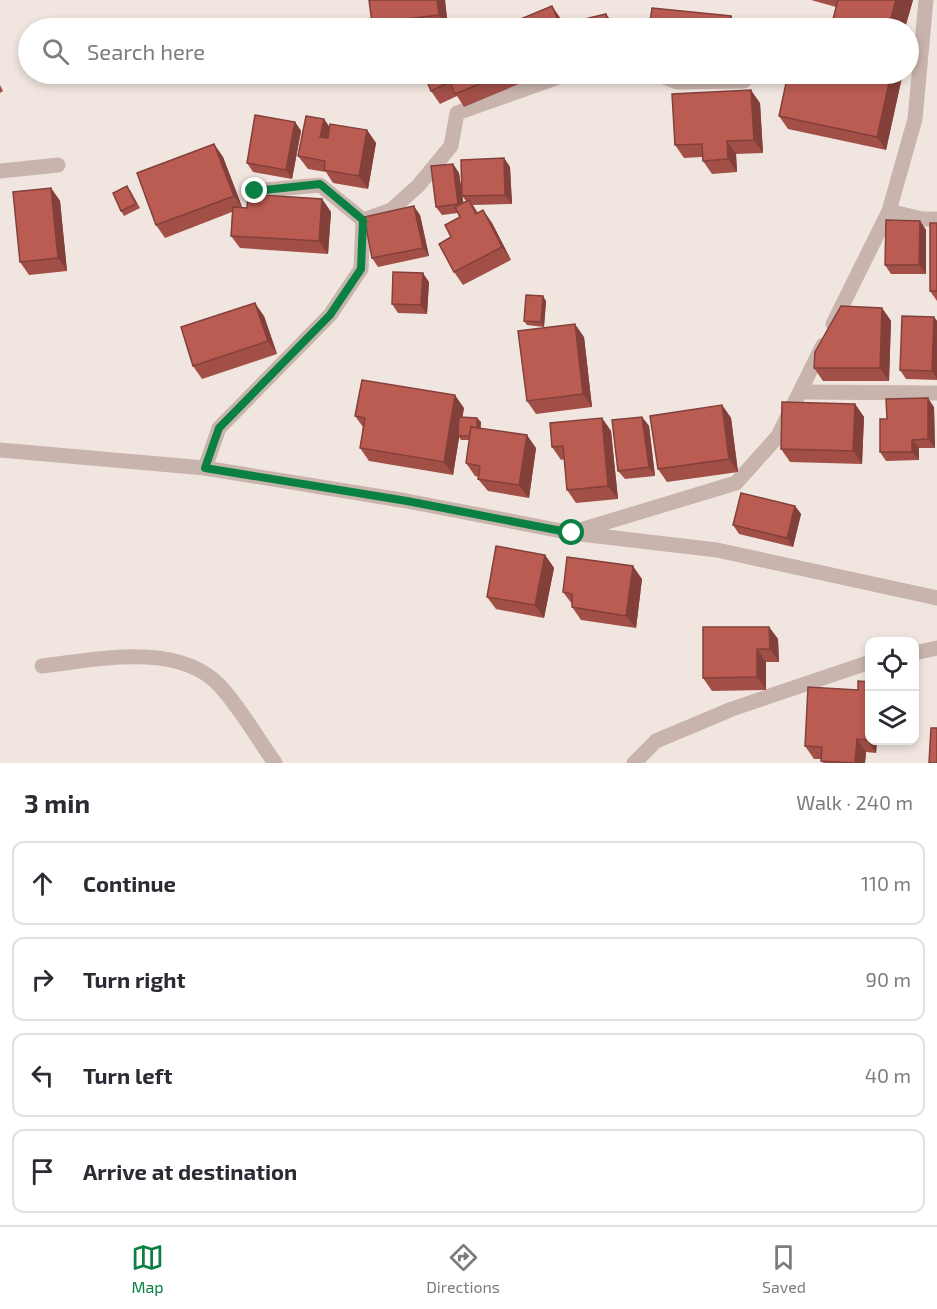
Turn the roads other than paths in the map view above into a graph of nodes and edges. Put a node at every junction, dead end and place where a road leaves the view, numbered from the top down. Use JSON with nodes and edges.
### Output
{"nodes":[{"id":1,"x":926,"y":0,"type":"edge"},
{"id":2,"x":919,"y":76,"type":"edge"},
{"id":3,"x":539,"y":84,"type":"edge"},
{"id":4,"x":918,"y":84,"type":"edge"},
{"id":5,"x":58,"y":165,"type":"dead end"},
{"id":6,"x":0,"y":171,"type":"edge"},
{"id":7,"x":255,"y":191,"type":"dead end"},
{"id":8,"x":889,"y":211,"type":"junction"},
{"id":9,"x":937,"y":219,"type":"edge"},
{"id":10,"x":363,"y":220,"type":"junction"},
{"id":11,"x":800,"y":392,"type":"junction"},
{"id":12,"x":937,"y":393,"type":"edge"},
{"id":13,"x":0,"y":450,"type":"edge"},
{"id":14,"x":205,"y":468,"type":"junction"},
{"id":15,"x":572,"y":533,"type":"junction"},
{"id":16,"x":937,"y":598,"type":"edge"},
{"id":17,"x":937,"y":648,"type":"edge"},
{"id":18,"x":919,"y":652,"type":"edge"},
{"id":19,"x":865,"y":664,"type":"edge"},
{"id":20,"x":42,"y":666,"type":"dead end"},
{"id":21,"x":275,"y":763,"type":"edge"},
{"id":22,"x":634,"y":763,"type":"edge"}],
"edges":[{"from":1,"to":2,"type":"street"},
{"from":3,"to":10,"type":"street"},
{"from":4,"to":8,"type":"street"},
{"from":5,"to":6,"type":"street"},
{"from":7,"to":10,"type":"street"},
{"from":8,"to":9,"type":"street"},
{"from":8,"to":11,"type":"street"},
{"from":10,"to":14,"type":"street"},
{"from":11,"to":12,"type":"street"},
{"from":11,"to":15,"type":"street"},
{"from":13,"to":14,"type":"street"},
{"from":14,"to":15,"type":"street"},
{"from":15,"to":16,"type":"street"},
{"from":17,"to":18,"type":"street"},
{"from":19,"to":22,"type":"street"},
{"from":20,"to":21,"type":"street"}]}
